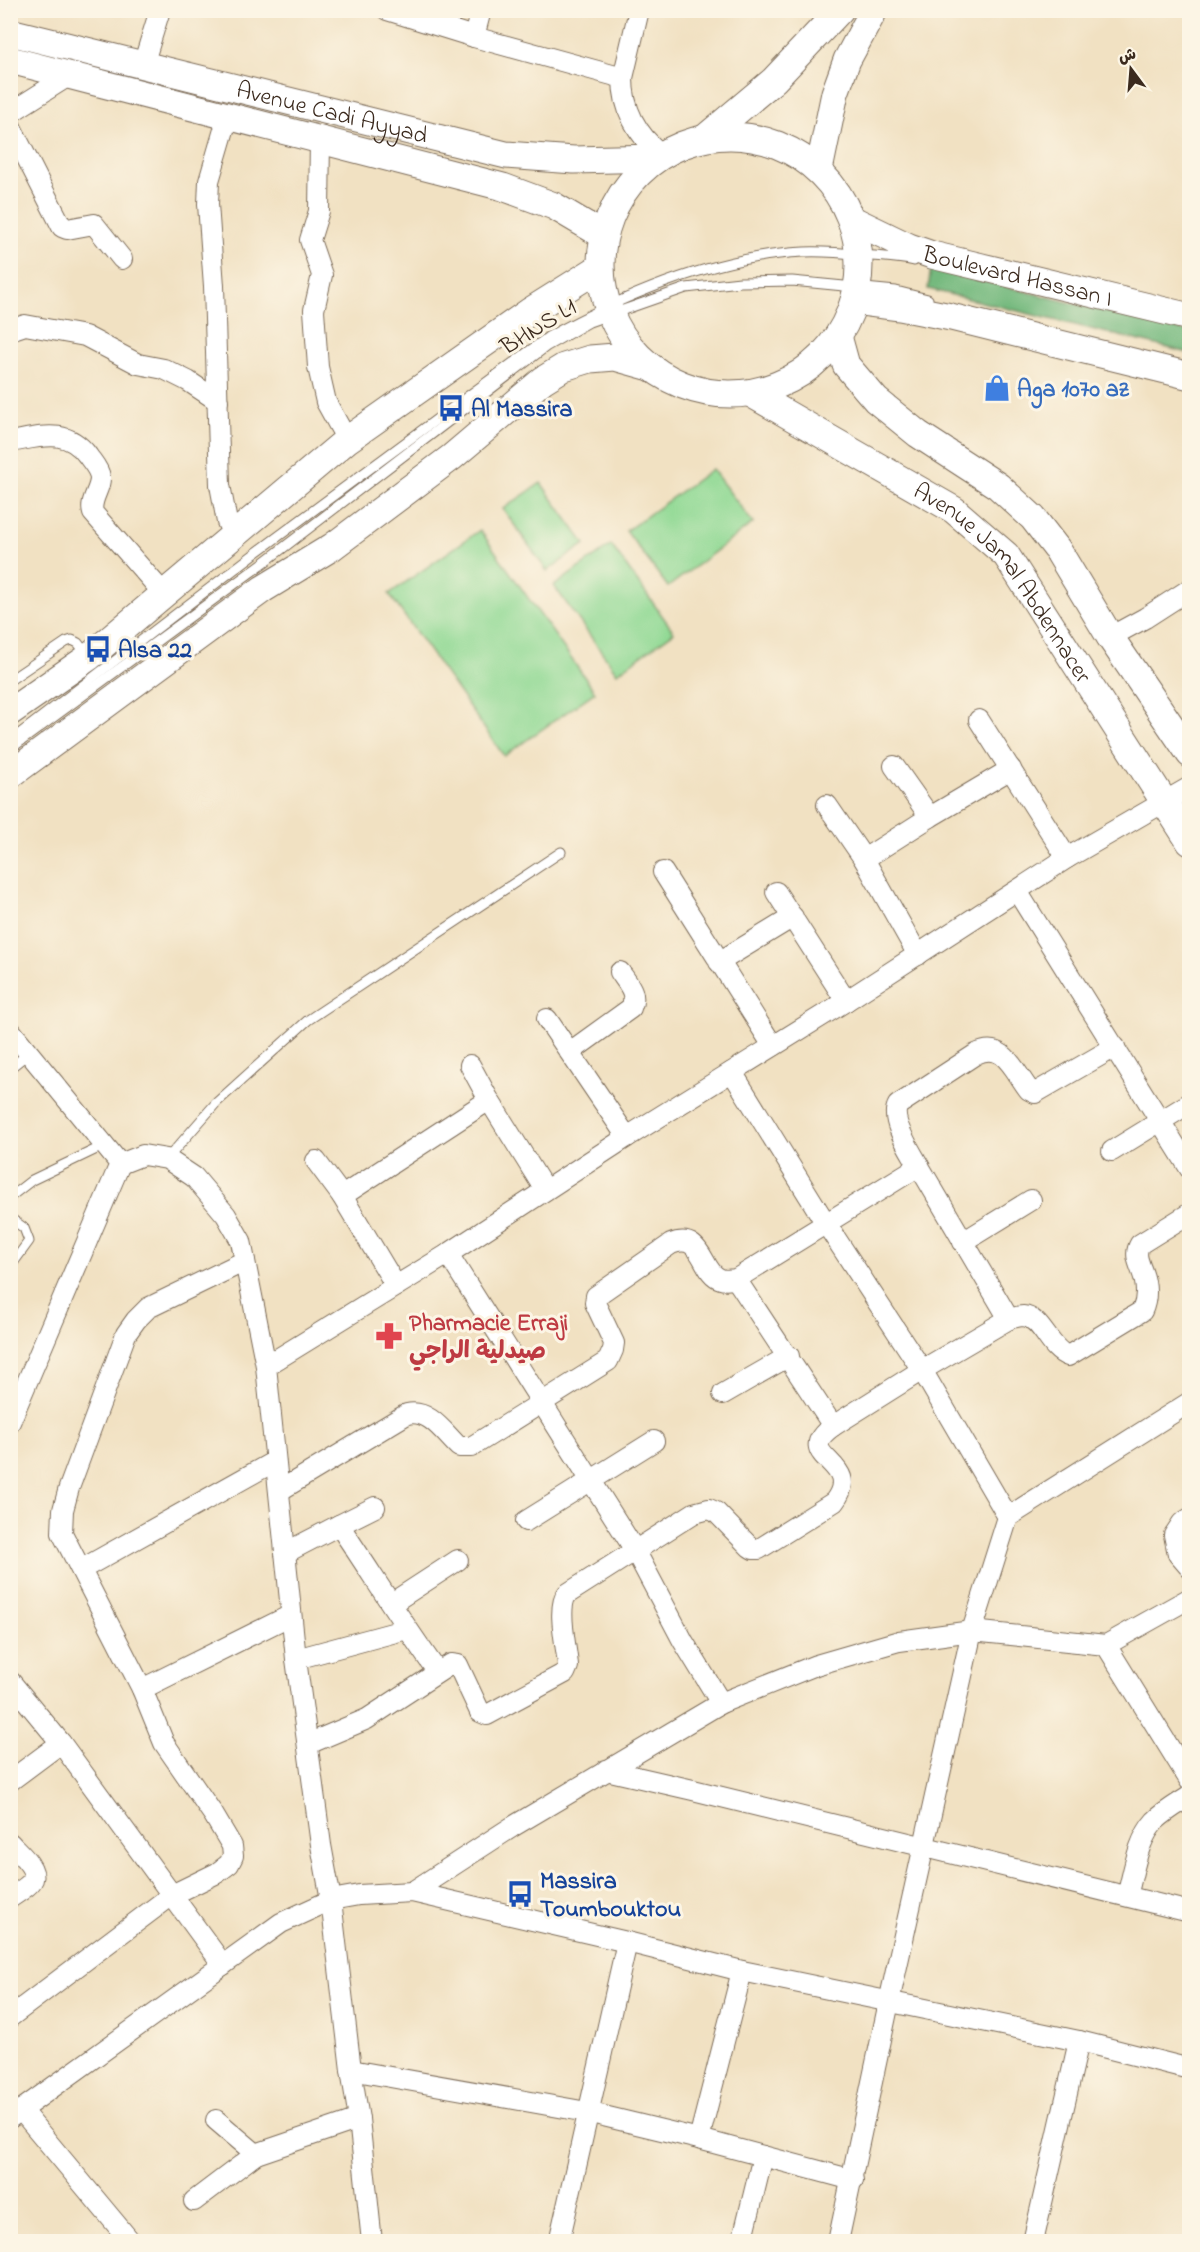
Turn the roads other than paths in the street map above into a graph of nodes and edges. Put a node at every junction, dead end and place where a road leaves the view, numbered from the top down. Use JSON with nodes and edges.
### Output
{"nodes":[{"id":1,"x":160,"y":10,"type":"edge"},
{"id":2,"x":481,"y":10,"type":"edge"},
{"id":3,"x":639,"y":10,"type":"edge"},
{"id":4,"x":840,"y":10,"type":"edge"},
{"id":5,"x":874,"y":10,"type":"edge"},
{"id":6,"x":387,"y":11,"type":"edge"},
{"id":7,"x":10,"y":32,"type":"edge"},
{"id":8,"x":474,"y":37,"type":"junction"},
{"id":9,"x":10,"y":60,"type":"edge"},
{"id":10,"x":143,"y":65,"type":"junction"},
{"id":11,"x":70,"y":75,"type":"junction"},
{"id":12,"x":623,"y":78,"type":"junction"},
{"id":13,"x":10,"y":113,"type":"edge"},
{"id":14,"x":228,"y":116,"type":"junction"},
{"id":15,"x":10,"y":125,"type":"edge"},
{"id":16,"x":705,"y":138,"type":"junction"},
{"id":17,"x":320,"y":139,"type":"junction"},
{"id":18,"x":659,"y":156,"type":"junction"},
{"id":19,"x":819,"y":170,"type":"junction"},
{"id":20,"x":851,"y":219,"type":"junction"},
{"id":21,"x":603,"y":235,"type":"junction"},
{"id":22,"x":858,"y":255,"type":"junction"},
{"id":23,"x":122,"y":259,"type":"dead end"},
{"id":24,"x":919,"y":262,"type":"dead end"},
{"id":25,"x":930,"y":265,"type":"dead end"},
{"id":26,"x":600,"y":268,"type":"junction"},
{"id":27,"x":952,"y":270,"type":"dead end"},
{"id":28,"x":856,"y":295,"type":"junction"},
{"id":29,"x":938,"y":302,"type":"dead end"},
{"id":30,"x":609,"y":311,"type":"junction"},
{"id":31,"x":1190,"y":317,"type":"edge"},
{"id":32,"x":10,"y":330,"type":"edge"},
{"id":33,"x":838,"y":336,"type":"junction"},
{"id":34,"x":648,"y":366,"type":"junction"},
{"id":35,"x":1190,"y":376,"type":"edge"},
{"id":36,"x":750,"y":393,"type":"junction"},
{"id":37,"x":218,"y":401,"type":"junction"},
{"id":38,"x":347,"y":440,"type":"junction"},
{"id":39,"x":10,"y":442,"type":"edge"},
{"id":40,"x":234,"y":536,"type":"junction"},
{"id":41,"x":1190,"y":589,"type":"edge"},
{"id":42,"x":164,"y":594,"type":"junction"},
{"id":43,"x":1110,"y":637,"type":"junction"},
{"id":44,"x":89,"y":657,"type":"junction"},
{"id":45,"x":10,"y":680,"type":"edge"},
{"id":46,"x":10,"y":712,"type":"edge"},
{"id":47,"x":979,"y":720,"type":"dead end"},
{"id":48,"x":10,"y":741,"type":"edge"},
{"id":49,"x":10,"y":749,"type":"edge"},
{"id":50,"x":1190,"y":754,"type":"edge"},
{"id":51,"x":894,"y":765,"type":"dead end"},
{"id":52,"x":1011,"y":769,"type":"junction"},
{"id":53,"x":10,"y":775,"type":"edge"},
{"id":54,"x":1190,"y":787,"type":"edge"},
{"id":55,"x":1165,"y":802,"type":"junction"},
{"id":56,"x":827,"y":805,"type":"dead end"},
{"id":57,"x":930,"y":817,"type":"junction"},
{"id":58,"x":1190,"y":842,"type":"edge"},
{"id":59,"x":561,"y":852,"type":"dead end"},
{"id":60,"x":1068,"y":858,"type":"junction"},
{"id":61,"x":864,"y":859,"type":"junction"},
{"id":62,"x":663,"y":872,"type":"dead end"},
{"id":63,"x":1017,"y":891,"type":"junction"},
{"id":64,"x":776,"y":892,"type":"dead end"},
{"id":65,"x":793,"y":917,"type":"junction"},
{"id":66,"x":918,"y":955,"type":"junction"},
{"id":67,"x":719,"y":962,"type":"junction"},
{"id":68,"x":620,"y":972,"type":"dead end"},
{"id":69,"x":846,"y":1001,"type":"junction"},
{"id":70,"x":547,"y":1019,"type":"dead end"},
{"id":71,"x":10,"y":1030,"type":"edge"},
{"id":72,"x":773,"y":1046,"type":"junction"},
{"id":73,"x":1115,"y":1047,"type":"junction"},
{"id":74,"x":570,"y":1052,"type":"junction"},
{"id":75,"x":29,"y":1053,"type":"junction"},
{"id":76,"x":470,"y":1065,"type":"dead end"},
{"id":77,"x":10,"y":1068,"type":"edge"},
{"id":78,"x":732,"y":1072,"type":"junction"},
{"id":79,"x":489,"y":1100,"type":"junction"},
{"id":80,"x":1190,"y":1103,"type":"edge"},
{"id":81,"x":1160,"y":1121,"type":"junction"},
{"id":82,"x":627,"y":1137,"type":"junction"},
{"id":83,"x":105,"y":1144,"type":"junction"},
{"id":84,"x":1112,"y":1151,"type":"dead end"},
{"id":85,"x":167,"y":1160,"type":"junction"},
{"id":86,"x":316,"y":1161,"type":"dead end"},
{"id":87,"x":120,"y":1164,"type":"junction"},
{"id":88,"x":919,"y":1166,"type":"junction"},
{"id":89,"x":1190,"y":1169,"type":"edge"},
{"id":90,"x":545,"y":1190,"type":"junction"},
{"id":91,"x":342,"y":1196,"type":"junction"},
{"id":92,"x":10,"y":1197,"type":"edge"},
{"id":93,"x":1031,"y":1200,"type":"dead end"},
{"id":94,"x":1190,"y":1213,"type":"edge"},
{"id":95,"x":10,"y":1218,"type":"edge"},
{"id":96,"x":825,"y":1222,"type":"junction"},
{"id":97,"x":963,"y":1242,"type":"junction"},
{"id":98,"x":448,"y":1254,"type":"junction"},
{"id":99,"x":245,"y":1261,"type":"junction"},
{"id":100,"x":10,"y":1267,"type":"edge"},
{"id":101,"x":736,"y":1279,"type":"junction"},
{"id":102,"x":396,"y":1286,"type":"junction"},
{"id":103,"x":1008,"y":1319,"type":"junction"},
{"id":104,"x":789,"y":1356,"type":"junction"},
{"id":105,"x":266,"y":1366,"type":"junction"},
{"id":106,"x":922,"y":1370,"type":"junction"},
{"id":107,"x":723,"y":1394,"type":"dead end"},
{"id":108,"x":542,"y":1402,"type":"junction"},
{"id":109,"x":1190,"y":1402,"type":"edge"},
{"id":110,"x":11,"y":1417,"type":"edge"},
{"id":111,"x":833,"y":1426,"type":"junction"},
{"id":112,"x":654,"y":1441,"type":"dead end"},
{"id":113,"x":275,"y":1461,"type":"junction"},
{"id":114,"x":591,"y":1480,"type":"junction"},
{"id":115,"x":279,"y":1491,"type":"junction"},
{"id":116,"x":375,"y":1507,"type":"dead end"},
{"id":117,"x":1008,"y":1517,"type":"junction"},
{"id":118,"x":1190,"y":1518,"type":"edge"},
{"id":119,"x":526,"y":1521,"type":"dead end"},
{"id":120,"x":339,"y":1525,"type":"junction"},
{"id":121,"x":636,"y":1552,"type":"junction"},
{"id":122,"x":285,"y":1553,"type":"junction"},
{"id":123,"x":458,"y":1560,"type":"dead end"},
{"id":124,"x":1190,"y":1568,"type":"edge"},
{"id":125,"x":82,"y":1569,"type":"junction"},
{"id":126,"x":1190,"y":1598,"type":"edge"},
{"id":127,"x":392,"y":1603,"type":"junction"},
{"id":128,"x":291,"y":1615,"type":"junction"},
{"id":129,"x":407,"y":1629,"type":"junction"},
{"id":130,"x":972,"y":1631,"type":"junction"},
{"id":131,"x":1106,"y":1645,"type":"junction"},
{"id":132,"x":296,"y":1659,"type":"junction"},
{"id":133,"x":437,"y":1671,"type":"junction"},
{"id":134,"x":10,"y":1681,"type":"edge"},
{"id":135,"x":142,"y":1689,"type":"junction"},
{"id":136,"x":721,"y":1703,"type":"junction"},
{"id":137,"x":61,"y":1743,"type":"junction"},
{"id":138,"x":308,"y":1744,"type":"junction"},
{"id":139,"x":606,"y":1770,"type":"junction"},
{"id":140,"x":10,"y":1781,"type":"edge"},
{"id":141,"x":1190,"y":1781,"type":"edge"},
{"id":142,"x":1190,"y":1796,"type":"edge"},
{"id":143,"x":10,"y":1843,"type":"edge"},
{"id":144,"x":924,"y":1848,"type":"junction"},
{"id":145,"x":412,"y":1892,"type":"junction"},
{"id":146,"x":172,"y":1895,"type":"junction"},
{"id":147,"x":1127,"y":1896,"type":"junction"},
{"id":148,"x":10,"y":1898,"type":"edge"},
{"id":149,"x":331,"y":1900,"type":"junction"},
{"id":150,"x":1190,"y":1912,"type":"edge"},
{"id":151,"x":627,"y":1942,"type":"junction"},
{"id":152,"x":223,"y":1965,"type":"junction"},
{"id":153,"x":742,"y":1971,"type":"junction"},
{"id":154,"x":889,"y":2002,"type":"junction"},
{"id":155,"x":10,"y":2017,"type":"edge"},
{"id":156,"x":1079,"y":2041,"type":"junction"},
{"id":157,"x":1190,"y":2068,"type":"edge"},
{"id":158,"x":351,"y":2070,"type":"junction"},
{"id":159,"x":587,"y":2112,"type":"junction"},
{"id":160,"x":16,"y":2114,"type":"edge"},
{"id":161,"x":359,"y":2119,"type":"junction"},
{"id":162,"x":216,"y":2120,"type":"dead end"},
{"id":163,"x":699,"y":2139,"type":"junction"},
{"id":164,"x":256,"y":2154,"type":"junction"},
{"id":165,"x":763,"y":2156,"type":"junction"},
{"id":166,"x":853,"y":2180,"type":"junction"},
{"id":167,"x":194,"y":2201,"type":"dead end"},
{"id":168,"x":131,"y":2241,"type":"edge"},
{"id":169,"x":372,"y":2241,"type":"edge"},
{"id":170,"x":559,"y":2241,"type":"edge"},
{"id":171,"x":742,"y":2241,"type":"edge"},
{"id":172,"x":838,"y":2241,"type":"edge"},
{"id":173,"x":1033,"y":2241,"type":"edge"}],
"edges":[{"from":1,"to":10,"type":"street"},
{"from":2,"to":8,"type":"street"},
{"from":3,"to":12,"type":"street"},
{"from":4,"to":16,"type":"main road"},
{"from":5,"to":19,"type":"main road"},
{"from":6,"to":8,"type":"street"},
{"from":7,"to":10,"type":"main road","name":"Avenue Cadi Ayyad"},
{"from":8,"to":12,"type":"street"},
{"from":9,"to":11,"type":"main road","name":"Avenue Cadi Ayyad"},
{"from":10,"to":18,"type":"main road","name":"Avenue Cadi Ayyad"},
{"from":11,"to":13,"type":"street"},
{"from":11,"to":14,"type":"main road","name":"Avenue Cadi Ayyad"},
{"from":12,"to":18,"type":"street"},
{"from":14,"to":17,"type":"main road","name":"Avenue Cadi Ayyad"},
{"from":14,"to":37,"type":"street"},
{"from":15,"to":23,"type":"street"},
{"from":16,"to":18,"type":"main road"},
{"from":16,"to":19,"type":"main road"},
{"from":17,"to":21,"type":"main road","name":"Avenue Cadi Ayyad"},
{"from":17,"to":38,"type":"street"},
{"from":18,"to":21,"type":"main road"},
{"from":19,"to":20,"type":"main road"},
{"from":20,"to":22,"type":"main road"},
{"from":20,"to":31,"type":"main road","name":"Boulevard Hassan I"},
{"from":21,"to":26,"type":"main road"},
{"from":22,"to":24,"type":"lane","name":"BHNS L1"},
{"from":22,"to":28,"type":"main road"},
{"from":22,"to":30,"type":"lane","name":"BHNS L1"},
{"from":25,"to":27,"type":"lane"},
{"from":26,"to":30,"type":"main road"},
{"from":26,"to":38,"type":"main road"},
{"from":28,"to":29,"type":"lane","name":"BHNS L1"},
{"from":28,"to":30,"type":"lane","name":"BHNS L1"},
{"from":28,"to":33,"type":"main road"},
{"from":28,"to":35,"type":"main road"},
{"from":30,"to":34,"type":"main road"},
{"from":30,"to":48,"type":"lane","name":"BHNS L1"},
{"from":30,"to":49,"type":"lane","name":"BHNS L1"},
{"from":32,"to":37,"type":"street"},
{"from":33,"to":36,"type":"main road"},
{"from":33,"to":43,"type":"main road","name":"Avenue Jamal Abdennacer"},
{"from":34,"to":36,"type":"main road"},
{"from":34,"to":53,"type":"main road"},
{"from":36,"to":55,"type":"main road","name":"Avenue Jamal Abdennacer"},
{"from":37,"to":40,"type":"street"},
{"from":38,"to":40,"type":"main road"},
{"from":39,"to":42,"type":"street"},
{"from":40,"to":42,"type":"main road"},
{"from":41,"to":43,"type":"street"},
{"from":42,"to":44,"type":"main road"},
{"from":43,"to":50,"type":"main road","name":"Avenue Jamal Abdennacer"},
{"from":44,"to":45,"type":"lane"},
{"from":44,"to":46,"type":"main road"},
{"from":47,"to":52,"type":"street"},
{"from":51,"to":57,"type":"street"},
{"from":52,"to":57,"type":"street"},
{"from":52,"to":60,"type":"street"},
{"from":54,"to":55,"type":"street"},
{"from":55,"to":58,"type":"main road","name":"Avenue Jamal Abdennacer"},
{"from":55,"to":60,"type":"street"},
{"from":56,"to":61,"type":"street"},
{"from":57,"to":61,"type":"street"},
{"from":59,"to":85,"type":"lane"},
{"from":60,"to":63,"type":"street"},
{"from":61,"to":66,"type":"street"},
{"from":62,"to":67,"type":"street"},
{"from":63,"to":66,"type":"street"},
{"from":63,"to":73,"type":"street"},
{"from":64,"to":65,"type":"street"},
{"from":65,"to":67,"type":"street"},
{"from":65,"to":69,"type":"street"},
{"from":66,"to":69,"type":"street"},
{"from":67,"to":72,"type":"street"},
{"from":68,"to":74,"type":"street"},
{"from":69,"to":72,"type":"street"},
{"from":70,"to":74,"type":"street"},
{"from":71,"to":75,"type":"street"},
{"from":72,"to":78,"type":"street"},
{"from":73,"to":81,"type":"street"},
{"from":73,"to":88,"type":"street"},
{"from":74,"to":82,"type":"street"},
{"from":75,"to":77,"type":"lane"},
{"from":75,"to":83,"type":"street"},
{"from":76,"to":79,"type":"street"},
{"from":78,"to":82,"type":"street"},
{"from":78,"to":96,"type":"street"},
{"from":79,"to":90,"type":"street"},
{"from":79,"to":91,"type":"street"},
{"from":80,"to":81,"type":"street"},
{"from":81,"to":84,"type":"street"},
{"from":81,"to":89,"type":"street"},
{"from":82,"to":90,"type":"street"},
{"from":83,"to":87,"type":"street"},
{"from":83,"to":92,"type":"lane"},
{"from":85,"to":87,"type":"street"},
{"from":85,"to":99,"type":"street"},
{"from":86,"to":91,"type":"street"},
{"from":87,"to":110,"type":"street"},
{"from":88,"to":96,"type":"street"},
{"from":88,"to":97,"type":"street"},
{"from":90,"to":98,"type":"street"},
{"from":91,"to":102,"type":"street"},
{"from":93,"to":97,"type":"street"},
{"from":94,"to":103,"type":"street"},
{"from":95,"to":100,"type":"lane"},
{"from":96,"to":101,"type":"street"},
{"from":96,"to":106,"type":"street"},
{"from":97,"to":103,"type":"street"},
{"from":98,"to":102,"type":"street"},
{"from":98,"to":108,"type":"street"},
{"from":99,"to":105,"type":"street"},
{"from":99,"to":125,"type":"street"},
{"from":101,"to":104,"type":"street"},
{"from":101,"to":108,"type":"street"},
{"from":102,"to":105,"type":"street"},
{"from":103,"to":106,"type":"street"},
{"from":104,"to":107,"type":"street"},
{"from":104,"to":111,"type":"street"},
{"from":105,"to":113,"type":"street"},
{"from":106,"to":111,"type":"street"},
{"from":106,"to":117,"type":"street"},
{"from":108,"to":114,"type":"street"},
{"from":108,"to":115,"type":"street"},
{"from":109,"to":117,"type":"street"},
{"from":111,"to":121,"type":"street"},
{"from":112,"to":114,"type":"street"},
{"from":113,"to":115,"type":"street"},
{"from":113,"to":125,"type":"street"},
{"from":114,"to":119,"type":"street"},
{"from":114,"to":121,"type":"street"},
{"from":115,"to":122,"type":"street"},
{"from":116,"to":120,"type":"street"},
{"from":117,"to":130,"type":"street"},
{"from":118,"to":124,"type":"street"},
{"from":120,"to":122,"type":"street"},
{"from":120,"to":127,"type":"street"},
{"from":121,"to":133,"type":"street"},
{"from":121,"to":136,"type":"street"},
{"from":122,"to":128,"type":"street"},
{"from":123,"to":127,"type":"street"},
{"from":125,"to":135,"type":"street"},
{"from":126,"to":131,"type":"street"},
{"from":127,"to":129,"type":"street"},
{"from":128,"to":132,"type":"street"},
{"from":128,"to":135,"type":"street"},
{"from":129,"to":132,"type":"street"},
{"from":129,"to":133,"type":"street"},
{"from":130,"to":131,"type":"street"},
{"from":130,"to":136,"type":"street"},
{"from":130,"to":144,"type":"street"},
{"from":131,"to":141,"type":"street"},
{"from":132,"to":138,"type":"street"},
{"from":133,"to":138,"type":"street"},
{"from":134,"to":137,"type":"street"},
{"from":135,"to":146,"type":"street"},
{"from":136,"to":139,"type":"street"},
{"from":137,"to":140,"type":"street"},
{"from":137,"to":146,"type":"street"},
{"from":138,"to":149,"type":"street"},
{"from":139,"to":144,"type":"street"},
{"from":139,"to":145,"type":"street"},
{"from":142,"to":147,"type":"street"},
{"from":143,"to":148,"type":"street"},
{"from":144,"to":147,"type":"street"},
{"from":144,"to":154,"type":"street"},
{"from":145,"to":149,"type":"street"},
{"from":145,"to":151,"type":"street"},
{"from":146,"to":152,"type":"street"},
{"from":146,"to":155,"type":"street"},
{"from":147,"to":150,"type":"street"},
{"from":149,"to":152,"type":"street"},
{"from":149,"to":158,"type":"street"},
{"from":151,"to":153,"type":"street"},
{"from":151,"to":159,"type":"street"},
{"from":152,"to":160,"type":"street"},
{"from":153,"to":154,"type":"street"},
{"from":153,"to":163,"type":"street"},
{"from":154,"to":156,"type":"street"},
{"from":154,"to":166,"type":"street"},
{"from":156,"to":157,"type":"street"},
{"from":156,"to":173,"type":"street"},
{"from":158,"to":159,"type":"street"},
{"from":158,"to":161,"type":"street"},
{"from":159,"to":163,"type":"street"},
{"from":159,"to":170,"type":"street"},
{"from":160,"to":168,"type":"street"},
{"from":161,"to":164,"type":"street"},
{"from":161,"to":169,"type":"street"},
{"from":162,"to":164,"type":"street"},
{"from":163,"to":165,"type":"street"},
{"from":164,"to":167,"type":"street"},
{"from":165,"to":166,"type":"street"},
{"from":165,"to":171,"type":"street"},
{"from":166,"to":172,"type":"street"}]}
